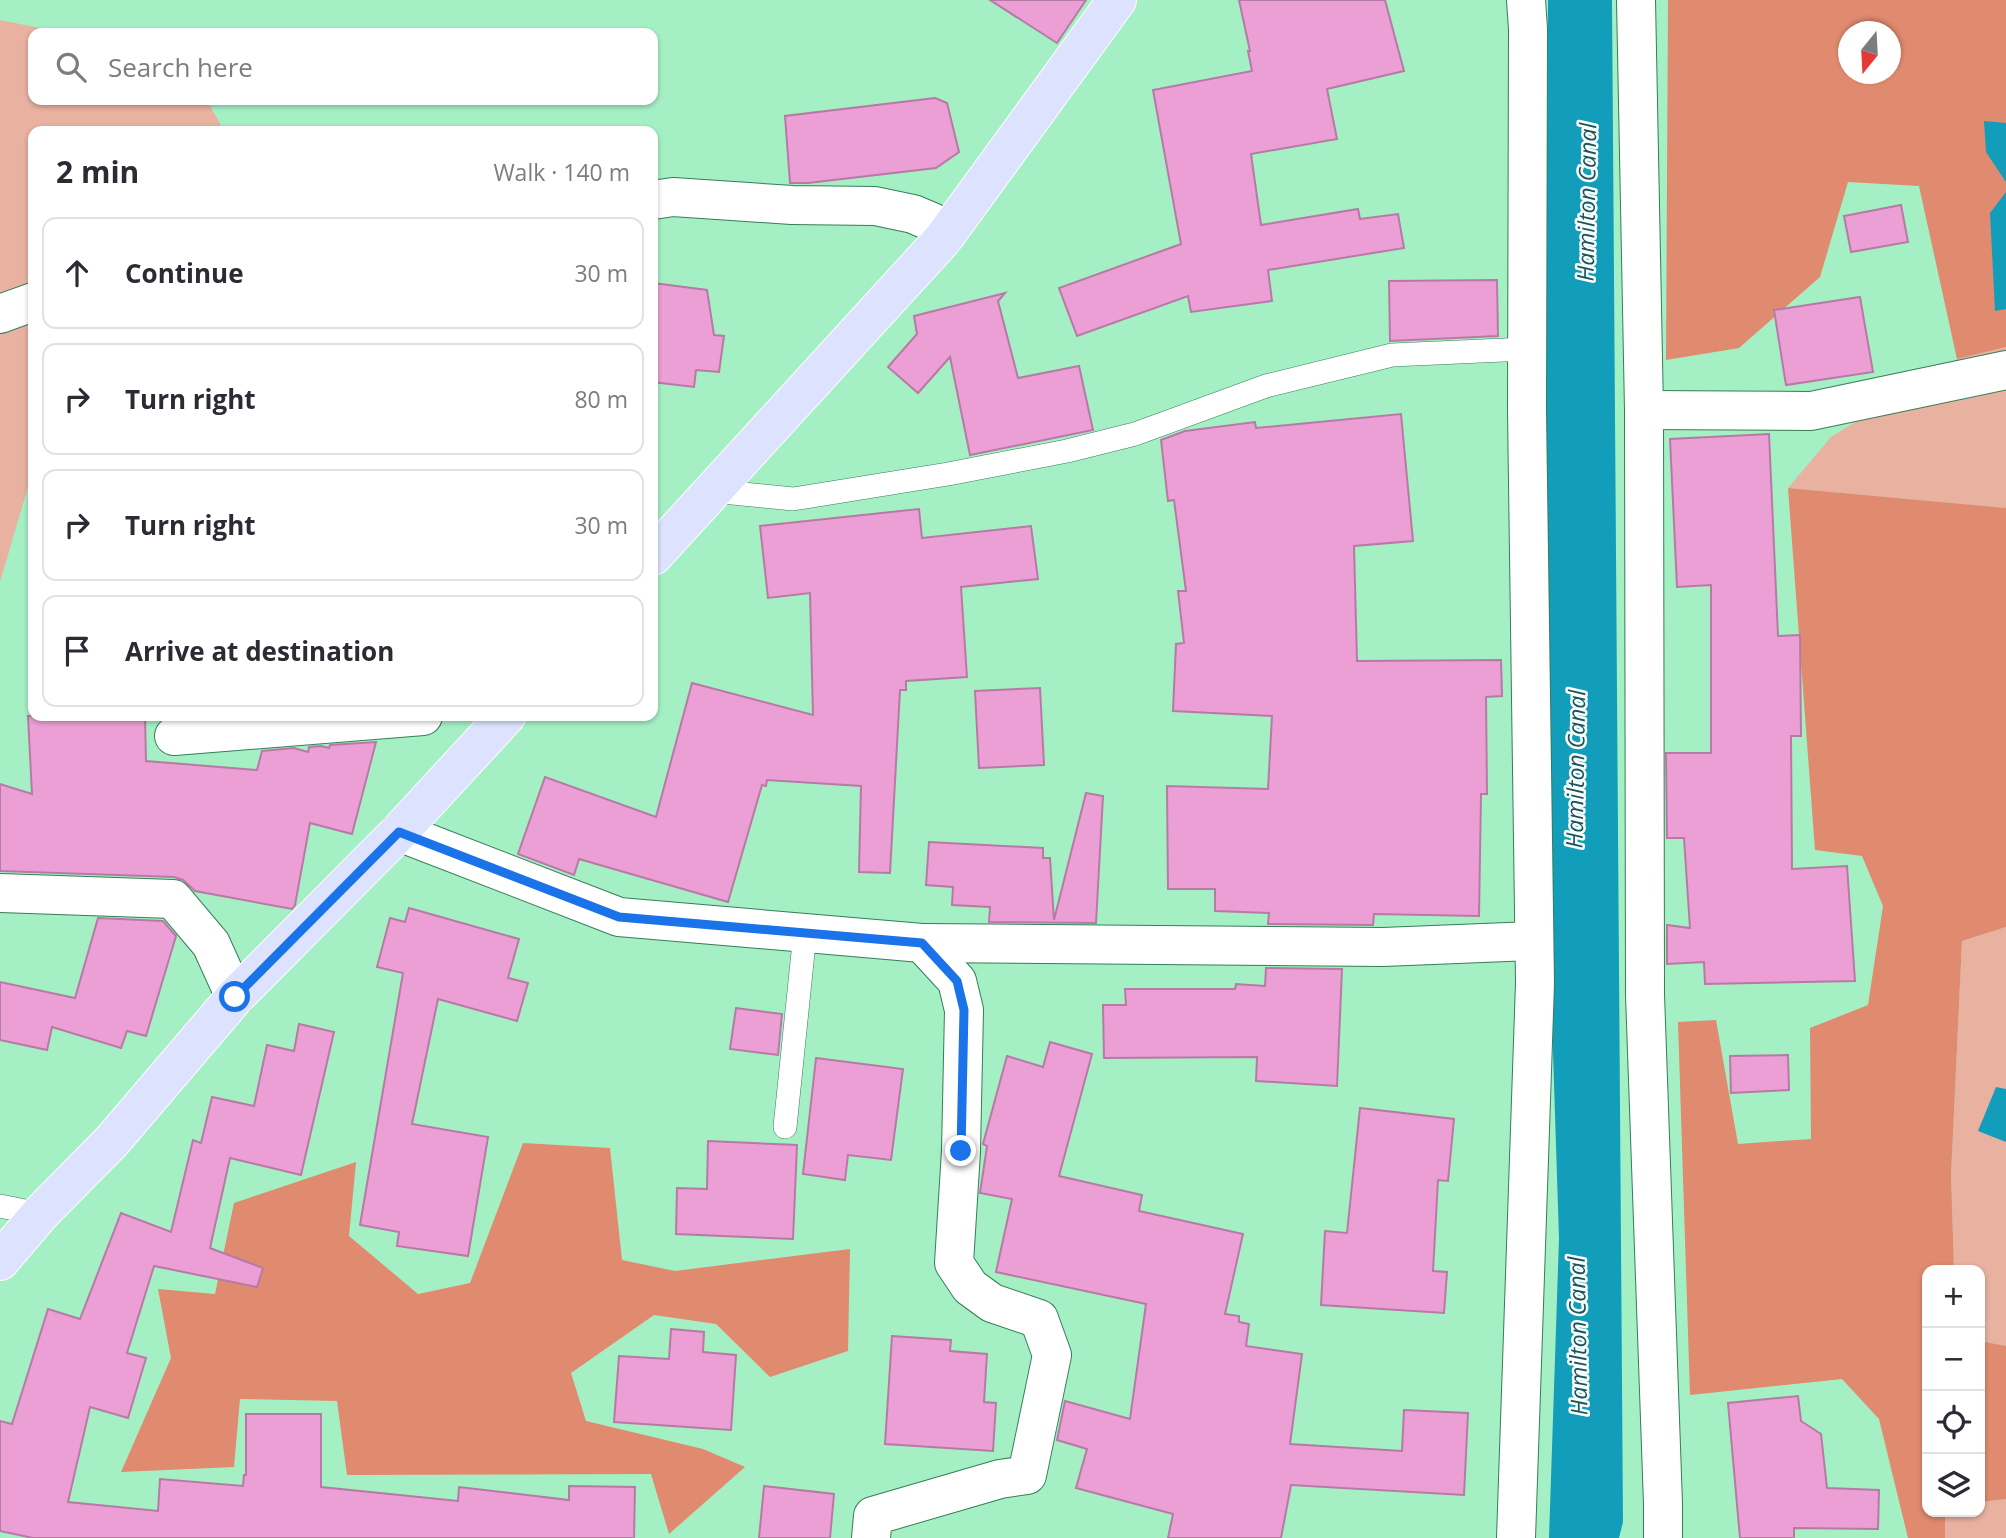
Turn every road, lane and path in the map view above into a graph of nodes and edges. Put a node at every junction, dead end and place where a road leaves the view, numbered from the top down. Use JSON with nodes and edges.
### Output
{"nodes":[{"id":1,"x":1117,"y":0,"type":"edge"},
{"id":2,"x":1526,"y":0,"type":"edge"},
{"id":3,"x":1636,"y":0,"type":"edge"},
{"id":4,"x":658,"y":199,"type":"edge"},
{"id":5,"x":943,"y":239,"type":"junction"},
{"id":6,"x":28,"y":304,"type":"edge"},
{"id":7,"x":0,"y":314,"type":"edge"},
{"id":8,"x":1528,"y":349,"type":"junction"},
{"id":9,"x":2006,"y":370,"type":"edge"},
{"id":10,"x":1644,"y":410,"type":"junction"},
{"id":11,"x":713,"y":491,"type":"junction"},
{"id":12,"x":658,"y":551,"type":"edge"},
{"id":13,"x":362,"y":721,"type":"edge"},
{"id":14,"x":501,"y":721,"type":"edge"},
{"id":15,"x":174,"y":736,"type":"dead end"},
{"id":16,"x":399,"y":832,"type":"junction"},
{"id":17,"x":0,"y":893,"type":"edge"},
{"id":18,"x":805,"y":933,"type":"junction"},
{"id":19,"x":1534,"y":941,"type":"junction"},
{"id":20,"x":922,"y":943,"type":"junction"},
{"id":21,"x":235,"y":997,"type":"junction"},
{"id":22,"x":785,"y":1127,"type":"dead end"},
{"id":23,"x":0,"y":1206,"type":"edge"},
{"id":24,"x":40,"y":1214,"type":"junction"},
{"id":25,"x":0,"y":1261,"type":"edge"},
{"id":26,"x":872,"y":1538,"type":"edge"},
{"id":27,"x":1516,"y":1538,"type":"edge"},
{"id":28,"x":1662,"y":1538,"type":"edge"}],
"edges":[{"from":1,"to":5,"type":"main road"},
{"from":2,"to":8,"type":"street"},
{"from":3,"to":10,"type":"street"},
{"from":4,"to":5,"type":"street"},
{"from":5,"to":11,"type":"main road"},
{"from":6,"to":7,"type":"street"},
{"from":8,"to":11,"type":"lane"},
{"from":8,"to":19,"type":"street"},
{"from":9,"to":10,"type":"street"},
{"from":10,"to":28,"type":"street"},
{"from":11,"to":12,"type":"main road"},
{"from":13,"to":15,"type":"street"},
{"from":14,"to":16,"type":"main road"},
{"from":16,"to":18,"type":"street"},
{"from":16,"to":21,"type":"main road"},
{"from":17,"to":21,"type":"street"},
{"from":18,"to":20,"type":"street"},
{"from":18,"to":22,"type":"lane"},
{"from":19,"to":20,"type":"street"},
{"from":19,"to":27,"type":"street"},
{"from":20,"to":26,"type":"street"},
{"from":21,"to":24,"type":"main road"},
{"from":23,"to":24,"type":"lane"},
{"from":24,"to":25,"type":"main road"}]}
